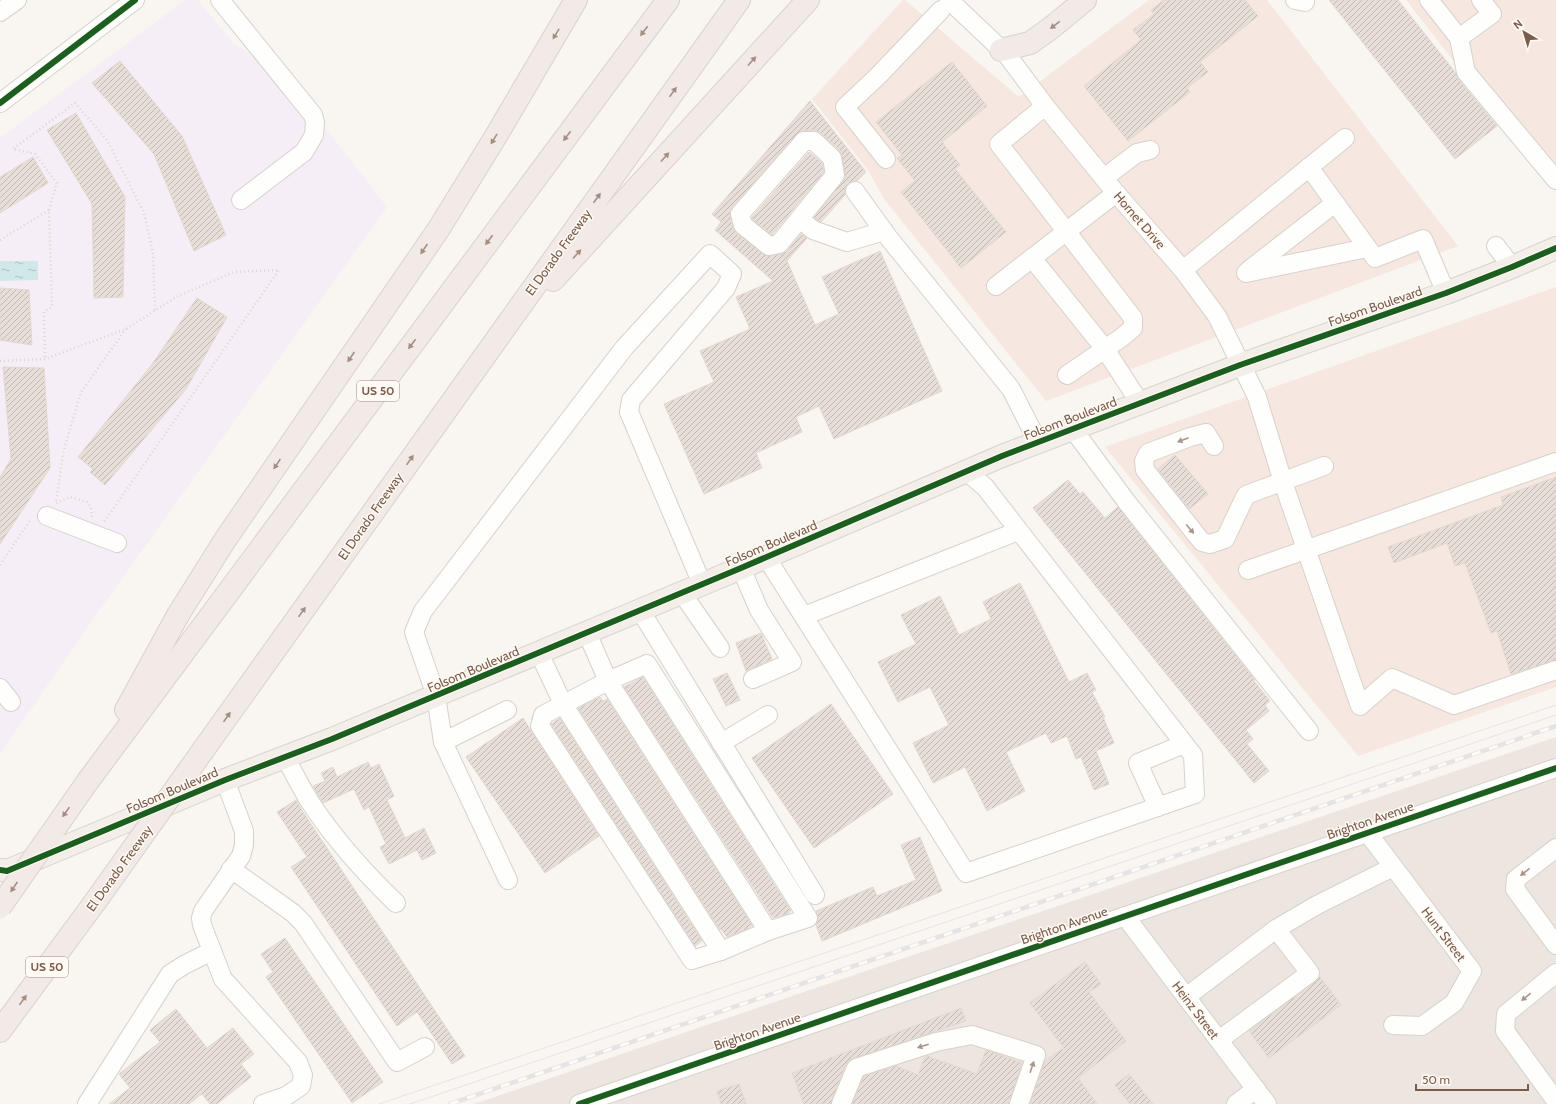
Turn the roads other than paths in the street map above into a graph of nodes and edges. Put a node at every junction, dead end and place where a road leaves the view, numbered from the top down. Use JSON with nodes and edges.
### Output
{"nodes":[{"id":1,"x":17,"y":0,"type":"edge"},
{"id":2,"x":135,"y":0,"type":"edge"},
{"id":3,"x":220,"y":0,"type":"edge"},
{"id":4,"x":576,"y":0,"type":"edge"},
{"id":5,"x":668,"y":0,"type":"edge"},
{"id":6,"x":739,"y":0,"type":"edge"},
{"id":7,"x":808,"y":0,"type":"edge"},
{"id":8,"x":1085,"y":0,"type":"edge"},
{"id":9,"x":1429,"y":0,"type":"edge"},
{"id":10,"x":1481,"y":0,"type":"edge"},
{"id":11,"x":940,"y":3,"type":"edge"},
{"id":12,"x":0,"y":12,"type":"edge"},
{"id":13,"x":1459,"y":38,"type":"junction"},
{"id":14,"x":1002,"y":50,"type":"junction"},
{"id":15,"x":1028,"y":84,"type":"junction"},
{"id":16,"x":0,"y":104,"type":"edge"},
{"id":17,"x":1045,"y":106,"type":"junction"},
{"id":18,"x":1345,"y":138,"type":"dead end"},
{"id":19,"x":1150,"y":150,"type":"dead end"},
{"id":20,"x":886,"y":159,"type":"dead end"},
{"id":21,"x":1309,"y":167,"type":"junction"},
{"id":22,"x":1104,"y":178,"type":"junction"},
{"id":23,"x":1556,"y":180,"type":"edge"},
{"id":24,"x":855,"y":191,"type":"dead end"},
{"id":25,"x":1116,"y":193,"type":"junction"},
{"id":26,"x":241,"y":200,"type":"dead end"},
{"id":27,"x":1335,"y":203,"type":"junction"},
{"id":28,"x":800,"y":219,"type":"junction"},
{"id":29,"x":884,"y":231,"type":"junction"},
{"id":30,"x":1066,"y":231,"type":"junction"},
{"id":31,"x":1496,"y":246,"type":"dead end"},
{"id":32,"x":1367,"y":248,"type":"junction"},
{"id":33,"x":1556,"y":248,"type":"edge"},
{"id":34,"x":1032,"y":258,"type":"junction"},
{"id":35,"x":1512,"y":267,"type":"junction"},
{"id":36,"x":1183,"y":270,"type":"junction"},
{"id":37,"x":996,"y":286,"type":"dead end"},
{"id":38,"x":1446,"y":293,"type":"junction"},
{"id":39,"x":1105,"y":349,"type":"junction"},
{"id":40,"x":485,"y":355,"type":"junction"},
{"id":41,"x":1240,"y":365,"type":"junction"},
{"id":42,"x":1067,"y":375,"type":"dead end"},
{"id":43,"x":1140,"y":403,"type":"junction"},
{"id":44,"x":1072,"y":428,"type":"junction"},
{"id":45,"x":1038,"y":442,"type":"junction"},
{"id":46,"x":1214,"y":446,"type":"dead end"},
{"id":47,"x":1556,"y":462,"type":"edge"},
{"id":48,"x":1324,"y":466,"type":"dead end"},
{"id":49,"x":966,"y":471,"type":"junction"},
{"id":50,"x":1283,"y":482,"type":"junction"},
{"id":51,"x":47,"y":510,"type":"road end"},
{"id":52,"x":1018,"y":531,"type":"junction"},
{"id":53,"x":117,"y":543,"type":"dead end"},
{"id":54,"x":1306,"y":550,"type":"junction"},
{"id":55,"x":766,"y":557,"type":"junction"},
{"id":56,"x":741,"y":568,"type":"junction"},
{"id":57,"x":1248,"y":570,"type":"dead end"},
{"id":58,"x":702,"y":584,"type":"junction"},
{"id":59,"x":682,"y":593,"type":"junction"},
{"id":60,"x":640,"y":610,"type":"junction"},
{"id":61,"x":804,"y":616,"type":"junction"},
{"id":62,"x":586,"y":633,"type":"junction"},
{"id":63,"x":720,"y":648,"type":"dead end"},
{"id":64,"x":539,"y":653,"type":"junction"},
{"id":65,"x":1556,"y":670,"type":"edge"},
{"id":66,"x":753,"y":679,"type":"dead end"},
{"id":67,"x":608,"y":681,"type":"junction"},
{"id":68,"x":436,"y":696,"type":"junction"},
{"id":69,"x":563,"y":704,"type":"junction"},
{"id":70,"x":507,"y":710,"type":"dead end"},
{"id":71,"x":768,"y":715,"type":"dead end"},
{"id":72,"x":1309,"y":731,"type":"dead end"},
{"id":73,"x":442,"y":742,"type":"junction"},
{"id":74,"x":721,"y":743,"type":"junction"},
{"id":75,"x":1184,"y":744,"type":"junction"},
{"id":76,"x":285,"y":757,"type":"junction"},
{"id":77,"x":1556,"y":768,"type":"edge"},
{"id":78,"x":225,"y":780,"type":"junction"},
{"id":79,"x":88,"y":781,"type":"junction"},
{"id":80,"x":1158,"y":807,"type":"junction"},
{"id":81,"x":1367,"y":832,"type":"junction"},
{"id":82,"x":1556,"y":848,"type":"edge"},
{"id":83,"x":1393,"y":867,"type":"junction"},
{"id":84,"x":231,"y":869,"type":"junction"},
{"id":85,"x":2,"y":874,"type":"edge"},
{"id":86,"x":508,"y":880,"type":"dead end"},
{"id":87,"x":815,"y":895,"type":"dead end"},
{"id":88,"x":396,"y":903,"type":"dead end"},
{"id":89,"x":0,"y":907,"type":"edge"},
{"id":90,"x":1125,"y":916,"type":"junction"},
{"id":91,"x":1276,"y":929,"type":"junction"},
{"id":92,"x":768,"y":931,"type":"junction"},
{"id":93,"x":1556,"y":945,"type":"edge"},
{"id":94,"x":212,"y":951,"type":"junction"},
{"id":95,"x":721,"y":951,"type":"junction"},
{"id":96,"x":1556,"y":973,"type":"edge"},
{"id":97,"x":1186,"y":997,"type":"junction"},
{"id":98,"x":1393,"y":1025,"type":"dead end"},
{"id":99,"x":0,"y":1031,"type":"edge"},
{"id":100,"x":1219,"y":1040,"type":"junction"},
{"id":101,"x":425,"y":1047,"type":"dead end"},
{"id":102,"x":1256,"y":1089,"type":"junction"},
{"id":103,"x":1556,"y":1101,"type":"edge"},
{"id":104,"x":87,"y":1104,"type":"edge"},
{"id":105,"x":263,"y":1104,"type":"edge"},
{"id":106,"x":579,"y":1104,"type":"edge"},
{"id":107,"x":841,"y":1104,"type":"edge"},
{"id":108,"x":1019,"y":1104,"type":"edge"},
{"id":109,"x":1236,"y":1104,"type":"edge"},
{"id":110,"x":1267,"y":1104,"type":"edge"}],
"edges":[{"from":1,"to":12,"type":"street"},
{"from":2,"to":16,"type":"street"},
{"from":3,"to":26,"type":"street"},
{"from":4,"to":79,"type":"highway","one_way":true},
{"from":5,"to":79,"type":"highway","number":"US 50","one_way":true},
{"from":40,"to":6,"type":"highway","name":"El Dorado Freeway","number":"US 50","one_way":true},
{"from":40,"to":7,"type":"highway","one_way":true},
{"from":8,"to":14,"type":"highway","one_way":true},
{"from":9,"to":13,"type":"street"},
{"from":10,"to":13,"type":"street"},
{"from":11,"to":14,"type":"street","name":"Hornet Drive"},
{"from":11,"to":15,"type":"street","name":"Hornet Drive"},
{"from":11,"to":20,"type":"street"},
{"from":13,"to":23,"type":"street"},
{"from":14,"to":15,"type":"street","name":"Hornet Drive"},
{"from":15,"to":17,"type":"street","name":"Hornet Drive"},
{"from":17,"to":22,"type":"street","name":"Hornet Drive"},
{"from":17,"to":30,"type":"street"},
{"from":18,"to":21,"type":"street"},
{"from":19,"to":22,"type":"street"},
{"from":21,"to":27,"type":"street"},
{"from":21,"to":36,"type":"street"},
{"from":22,"to":25,"type":"street","name":"Hornet Drive"},
{"from":24,"to":29,"type":"street"},
{"from":25,"to":30,"type":"street"},
{"from":25,"to":36,"type":"street","name":"Hornet Drive"},
{"from":27,"to":32,"type":"street"},
{"from":27,"to":32,"type":"street"},
{"from":28,"to":28,"type":"street"},
{"from":28,"to":29,"type":"street"},
{"from":29,"to":45,"type":"street"},
{"from":30,"to":34,"type":"street"},
{"from":30,"to":39,"type":"street"},
{"from":31,"to":35,"type":"street"},
{"from":32,"to":38,"type":"street"},
{"from":33,"to":35,"type":"main road","name":"Folsom Boulevard"},
{"from":34,"to":37,"type":"street"},
{"from":34,"to":39,"type":"street"},
{"from":35,"to":38,"type":"main road","name":"Folsom Boulevard"},
{"from":36,"to":41,"type":"street","name":"Hornet Drive"},
{"from":38,"to":41,"type":"main road","name":"Folsom Boulevard"},
{"from":39,"to":42,"type":"street"},
{"from":39,"to":43,"type":"street"},
{"from":99,"to":40,"type":"highway","name":"El Dorado Freeway","number":"US 50","one_way":true,"bridge":true},
{"from":41,"to":43,"type":"main road","name":"Folsom Boulevard"},
{"from":41,"to":50,"type":"street","name":"Hornet Drive"},
{"from":43,"to":44,"type":"main road","name":"Folsom Boulevard"},
{"from":44,"to":45,"type":"main road","name":"Folsom Boulevard"},
{"from":44,"to":72,"type":"street"},
{"from":45,"to":49,"type":"main road","name":"Folsom Boulevard"},
{"from":46,"to":50,"type":"street","one_way":true},
{"from":47,"to":54,"type":"street"},
{"from":48,"to":50,"type":"street"},
{"from":49,"to":52,"type":"street"},
{"from":49,"to":55,"type":"main road","name":"Folsom Boulevard"},
{"from":50,"to":54,"type":"street","name":"Hornet Drive"},
{"from":51,"to":53,"type":"street"},
{"from":52,"to":61,"type":"street"},
{"from":52,"to":75,"type":"street"},
{"from":54,"to":57,"type":"street"},
{"from":54,"to":65,"type":"street","name":"Hornet Drive"},
{"from":55,"to":56,"type":"main road","name":"Folsom Boulevard"},
{"from":55,"to":61,"type":"street"},
{"from":56,"to":58,"type":"main road","name":"Folsom Boulevard"},
{"from":56,"to":66,"type":"street"},
{"from":58,"to":59,"type":"main road","name":"Folsom Boulevard"},
{"from":58,"to":68,"type":"street"},
{"from":59,"to":60,"type":"main road","name":"Folsom Boulevard"},
{"from":59,"to":63,"type":"street"},
{"from":60,"to":62,"type":"main road","name":"Folsom Boulevard"},
{"from":60,"to":74,"type":"street"},
{"from":61,"to":80,"type":"street"},
{"from":62,"to":64,"type":"main road","name":"Folsom Boulevard"},
{"from":62,"to":67,"type":"street"},
{"from":64,"to":68,"type":"main road","name":"Folsom Boulevard"},
{"from":64,"to":69,"type":"street"},
{"from":67,"to":69,"type":"street"},
{"from":67,"to":92,"type":"street"},
{"from":67,"to":92,"type":"street"},
{"from":68,"to":73,"type":"street"},
{"from":68,"to":76,"type":"main road","name":"Folsom Boulevard"},
{"from":69,"to":95,"type":"street"},
{"from":69,"to":95,"type":"street"},
{"from":70,"to":73,"type":"street"},
{"from":71,"to":74,"type":"street"},
{"from":73,"to":86,"type":"street"},
{"from":74,"to":87,"type":"street"},
{"from":75,"to":80,"type":"street"},
{"from":75,"to":80,"type":"street"},
{"from":76,"to":78,"type":"main road","name":"Folsom Boulevard"},
{"from":76,"to":88,"type":"street"},
{"from":77,"to":81,"type":"street","name":"Brighton Avenue"},
{"from":78,"to":84,"type":"street","name":"Folsom Boulevard"},
{"from":78,"to":85,"type":"main road","name":"Folsom Boulevard"},
{"from":79,"to":89,"type":"highway","number":"US 50","one_way":true,"bridge":true},
{"from":81,"to":83,"type":"street","name":"Hunt Street"},
{"from":81,"to":90,"type":"street","name":"Brighton Avenue"},
{"from":82,"to":93,"type":"street","one_way":true},
{"from":83,"to":91,"type":"street"},
{"from":83,"to":98,"type":"street","name":"Hunt Street"},
{"from":84,"to":94,"type":"street","name":"Folsom Boulevard"},
{"from":84,"to":101,"type":"street"},
{"from":90,"to":97,"type":"street","name":"Heinz Street"},
{"from":90,"to":106,"type":"street","name":"Brighton Avenue"},
{"from":91,"to":97,"type":"street"},
{"from":91,"to":100,"type":"street"},
{"from":92,"to":95,"type":"street"},
{"from":94,"to":104,"type":"street"},
{"from":94,"to":105,"type":"street","name":"Folsom Boulevard"},
{"from":96,"to":103,"type":"street","one_way":true},
{"from":97,"to":100,"type":"street","name":"Heinz Street"},
{"from":100,"to":102,"type":"street","name":"Heinz Street"},
{"from":102,"to":109,"type":"street"},
{"from":102,"to":110,"type":"street","name":"Heinz Street"},
{"from":108,"to":107,"type":"street","one_way":true}]}
